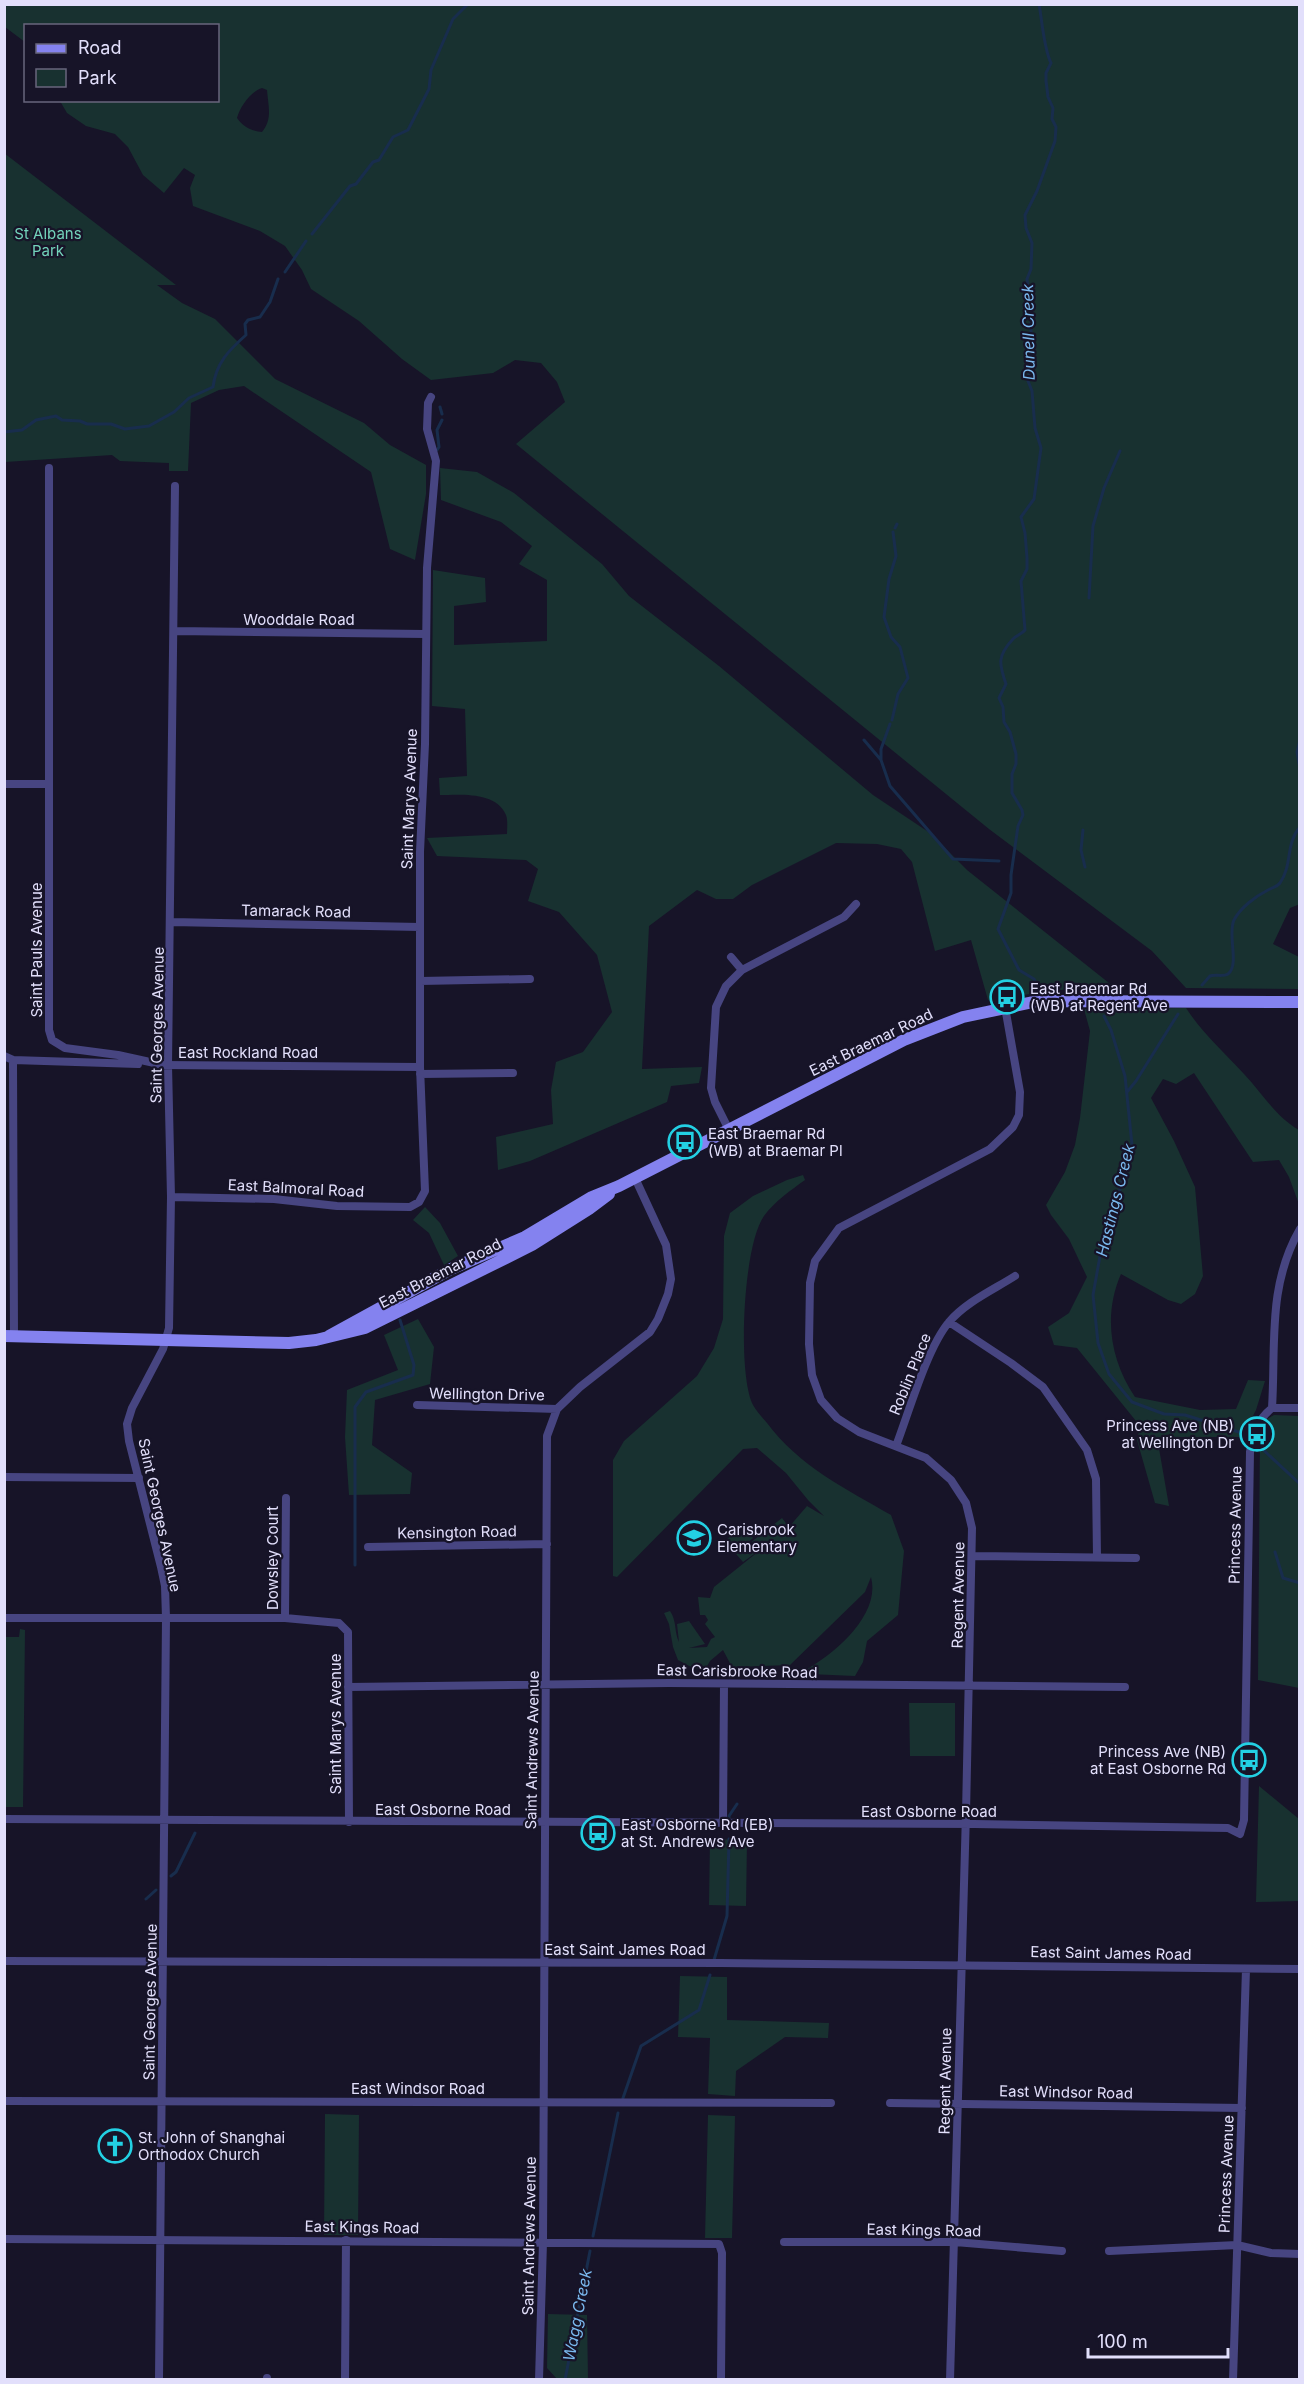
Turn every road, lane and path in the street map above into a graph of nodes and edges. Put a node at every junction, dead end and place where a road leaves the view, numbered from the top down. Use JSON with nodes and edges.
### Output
{"nodes":[{"id":1,"x":431,"y":397,"type":"dead end"},
{"id":2,"x":49,"y":468,"type":"dead end"},
{"id":3,"x":175,"y":486,"type":"dead end"},
{"id":4,"x":174,"y":631,"type":"junction"},
{"id":5,"x":425,"y":634,"type":"junction"},
{"id":6,"x":4,"y":784,"type":"edge"},
{"id":7,"x":49,"y":784,"type":"junction"},
{"id":8,"x":856,"y":904,"type":"dead end"},
{"id":9,"x":172,"y":922,"type":"junction"},
{"id":10,"x":420,"y":927,"type":"junction"},
{"id":11,"x":732,"y":957,"type":"dead end"},
{"id":12,"x":742,"y":969,"type":"junction"},
{"id":13,"x":530,"y":978,"type":"dead end"},
{"id":14,"x":420,"y":981,"type":"junction"},
{"id":15,"x":1299,"y":1002,"type":"edge"},
{"id":16,"x":1005,"y":1006,"type":"junction"},
{"id":17,"x":9,"y":1058,"type":"edge"},
{"id":18,"x":164,"y":1065,"type":"junction"},
{"id":19,"x":420,"y":1070,"type":"junction"},
{"id":20,"x":513,"y":1073,"type":"dead end"},
{"id":21,"x":729,"y":1130,"type":"junction"},
{"id":22,"x":635,"y":1178,"type":"junction"},
{"id":23,"x":171,"y":1197,"type":"junction"},
{"id":24,"x":419,"y":1202,"type":"joint"},
{"id":25,"x":1299,"y":1229,"type":"edge"},
{"id":26,"x":1015,"y":1276,"type":"dead end"},
{"id":27,"x":949,"y":1322,"type":"junction"},
{"id":28,"x":9,"y":1336,"type":"edge"},
{"id":29,"x":166,"y":1340,"type":"junction"},
{"id":30,"x":417,"y":1405,"type":"dead end"},
{"id":31,"x":1272,"y":1408,"type":"junction"},
{"id":32,"x":1299,"y":1408,"type":"edge"},
{"id":33,"x":558,"y":1409,"type":"junction"},
{"id":34,"x":896,"y":1446,"type":"junction"},
{"id":35,"x":4,"y":1477,"type":"edge"},
{"id":36,"x":139,"y":1478,"type":"junction"},
{"id":37,"x":286,"y":1498,"type":"dead end"},
{"id":38,"x":547,"y":1544,"type":"junction"},
{"id":39,"x":368,"y":1547,"type":"dead end"},
{"id":40,"x":973,"y":1556,"type":"junction"},
{"id":41,"x":1097,"y":1557,"type":"junction"},
{"id":42,"x":1136,"y":1558,"type":"dead end"},
{"id":43,"x":4,"y":1618,"type":"edge"},
{"id":44,"x":166,"y":1618,"type":"junction"},
{"id":45,"x":285,"y":1618,"type":"junction"},
{"id":46,"x":547,"y":1684,"type":"junction"},
{"id":47,"x":724,"y":1684,"type":"junction"},
{"id":48,"x":969,"y":1686,"type":"junction"},
{"id":49,"x":348,"y":1688,"type":"junction"},
{"id":50,"x":1125,"y":1688,"type":"dead end"},
{"id":51,"x":4,"y":1819,"type":"edge"},
{"id":52,"x":165,"y":1821,"type":"junction"},
{"id":53,"x":349,"y":1822,"type":"junction"},
{"id":54,"x":545,"y":1822,"type":"junction"},
{"id":55,"x":723,"y":1824,"type":"junction"},
{"id":56,"x":966,"y":1824,"type":"junction"},
{"id":57,"x":1240,"y":1834,"type":"joint"},
{"id":58,"x":4,"y":1961,"type":"edge"},
{"id":59,"x":164,"y":1961,"type":"junction"},
{"id":60,"x":544,"y":1962,"type":"junction"},
{"id":61,"x":962,"y":1965,"type":"junction"},
{"id":62,"x":1246,"y":1969,"type":"junction"},
{"id":63,"x":1299,"y":1969,"type":"edge"},
{"id":64,"x":4,"y":2101,"type":"edge"},
{"id":65,"x":163,"y":2101,"type":"junction"},
{"id":66,"x":544,"y":2101,"type":"junction"},
{"id":67,"x":831,"y":2103,"type":"dead end"},
{"id":68,"x":890,"y":2103,"type":"dead end"},
{"id":69,"x":958,"y":2105,"type":"junction"},
{"id":70,"x":1242,"y":2108,"type":"junction"},
{"id":71,"x":4,"y":2239,"type":"edge"},
{"id":72,"x":161,"y":2239,"type":"junction"},
{"id":73,"x":346,"y":2240,"type":"junction"},
{"id":74,"x":543,"y":2242,"type":"junction"},
{"id":75,"x":784,"y":2242,"type":"dead end"},
{"id":76,"x":955,"y":2242,"type":"junction"},
{"id":77,"x":1238,"y":2245,"type":"junction"},
{"id":78,"x":1062,"y":2251,"type":"dead end"},
{"id":79,"x":1109,"y":2251,"type":"dead end"},
{"id":80,"x":1299,"y":2254,"type":"edge"},
{"id":81,"x":159,"y":2379,"type":"edge"},
{"id":82,"x":345,"y":2379,"type":"edge"},
{"id":83,"x":539,"y":2379,"type":"edge"},
{"id":84,"x":721,"y":2379,"type":"edge"},
{"id":85,"x":950,"y":2379,"type":"edge"},
{"id":86,"x":1233,"y":2379,"type":"edge"}],
"edges":[{"from":1,"to":5,"type":"street","name":"Saint Marys Avenue"},
{"from":2,"to":7,"type":"street","name":"Saint Pauls Avenue"},
{"from":3,"to":4,"type":"street","name":"Saint Georges Avenue"},
{"from":4,"to":5,"type":"street","name":"Wooddale Road"},
{"from":4,"to":9,"type":"street","name":"Saint Georges Avenue"},
{"from":5,"to":10,"type":"street","name":"Saint Marys Avenue"},
{"from":6,"to":7,"type":"street"},
{"from":7,"to":18,"type":"street","name":"Saint Pauls Avenue"},
{"from":8,"to":12,"type":"street"},
{"from":9,"to":10,"type":"street","name":"Tamarack Road"},
{"from":9,"to":18,"type":"street","name":"Saint Georges Avenue"},
{"from":10,"to":14,"type":"street","name":"Saint Marys Avenue"},
{"from":11,"to":12,"type":"street"},
{"from":12,"to":21,"type":"street"},
{"from":13,"to":14,"type":"street"},
{"from":14,"to":19,"type":"street","name":"Saint Marys Avenue"},
{"from":15,"to":16,"type":"street","name":"East Braemar Road"},
{"from":16,"to":21,"type":"street","name":"East Braemar Road"},
{"from":16,"to":34,"type":"street","name":"Regent Avenue"},
{"from":17,"to":18,"type":"street","name":"East Rockland Road"},
{"from":17,"to":28,"type":"street"},
{"from":18,"to":19,"type":"street","name":"East Rockland Road"},
{"from":18,"to":23,"type":"street","name":"Saint Georges Avenue"},
{"from":19,"to":20,"type":"street","name":"East Rockland Road"},
{"from":19,"to":24,"type":"street","name":"Saint Marys Avenue"},
{"from":21,"to":22,"type":"street","name":"East Braemar Road"},
{"from":22,"to":29,"type":"street","name":"East Braemar Road"},
{"from":22,"to":33,"type":"street","name":"Saint Andrews Avenue"},
{"from":23,"to":24,"type":"street","name":"East Balmoral Road"},
{"from":23,"to":29,"type":"street","name":"Saint Georges Avenue"},
{"from":25,"to":31,"type":"street"},
{"from":26,"to":27,"type":"street","name":"Roblin Place"},
{"from":27,"to":34,"type":"street","name":"Roblin Place"},
{"from":27,"to":41,"type":"street"},
{"from":28,"to":29,"type":"street","name":"East Braemar Road"},
{"from":29,"to":36,"type":"street","name":"Saint Georges Avenue"},
{"from":30,"to":33,"type":"street","name":"Wellington Drive"},
{"from":31,"to":32,"type":"street"},
{"from":31,"to":57,"type":"street","name":"Princess Avenue"},
{"from":33,"to":38,"type":"street","name":"Saint Andrews Avenue"},
{"from":34,"to":40,"type":"street","name":"Regent Avenue"},
{"from":35,"to":36,"type":"street"},
{"from":36,"to":44,"type":"street","name":"Saint Georges Avenue"},
{"from":37,"to":45,"type":"street","name":"Dowsley Court"},
{"from":38,"to":39,"type":"street","name":"Kensington Road"},
{"from":38,"to":46,"type":"street","name":"Saint Andrews Avenue"},
{"from":40,"to":41,"type":"street"},
{"from":40,"to":48,"type":"street","name":"Regent Avenue"},
{"from":41,"to":42,"type":"street"},
{"from":43,"to":44,"type":"street"},
{"from":44,"to":45,"type":"street"},
{"from":44,"to":52,"type":"street","name":"Saint Georges Avenue"},
{"from":45,"to":49,"type":"street","name":"Saint Marys Avenue"},
{"from":46,"to":47,"type":"street","name":"East Carisbrooke Road"},
{"from":46,"to":49,"type":"street","name":"East Carisbrooke Road"},
{"from":46,"to":54,"type":"street","name":"Saint Andrews Avenue"},
{"from":47,"to":48,"type":"street","name":"East Carisbrooke Road"},
{"from":47,"to":55,"type":"street"},
{"from":48,"to":50,"type":"street","name":"East Carisbrooke Road"},
{"from":48,"to":56,"type":"street","name":"Regent Avenue"},
{"from":49,"to":53,"type":"street","name":"Saint Marys Avenue"},
{"from":51,"to":52,"type":"street","name":"East Osborne Road"},
{"from":52,"to":53,"type":"street","name":"East Osborne Road"},
{"from":52,"to":59,"type":"street","name":"Saint Georges Avenue"},
{"from":53,"to":54,"type":"street","name":"East Osborne Road"},
{"from":54,"to":55,"type":"street","name":"East Osborne Road"},
{"from":54,"to":60,"type":"street","name":"Saint Andrews Avenue"},
{"from":55,"to":56,"type":"street","name":"East Osborne Road"},
{"from":56,"to":57,"type":"street","name":"East Osborne Road"},
{"from":56,"to":61,"type":"street","name":"Regent Avenue"},
{"from":58,"to":59,"type":"street","name":"East Saint James Road"},
{"from":59,"to":60,"type":"street","name":"East Saint James Road"},
{"from":59,"to":65,"type":"street","name":"Saint Georges Avenue"},
{"from":60,"to":61,"type":"street","name":"East Saint James Road"},
{"from":60,"to":66,"type":"street","name":"Saint Andrews Avenue"},
{"from":61,"to":62,"type":"street","name":"East Saint James Road"},
{"from":61,"to":69,"type":"street","name":"Regent Avenue"},
{"from":62,"to":63,"type":"street","name":"East Saint James Road"},
{"from":62,"to":70,"type":"street","name":"Princess Avenue"},
{"from":64,"to":65,"type":"street","name":"East Windsor Road"},
{"from":65,"to":66,"type":"street","name":"East Windsor Road"},
{"from":65,"to":72,"type":"street","name":"Saint Georges Avenue"},
{"from":66,"to":67,"type":"street","name":"East Windsor Road"},
{"from":66,"to":74,"type":"street","name":"Saint Andrews Avenue"},
{"from":68,"to":69,"type":"street","name":"East Windsor Road"},
{"from":69,"to":70,"type":"street","name":"East Windsor Road"},
{"from":69,"to":76,"type":"street","name":"Regent Avenue"},
{"from":70,"to":77,"type":"street","name":"Princess Avenue"},
{"from":71,"to":72,"type":"street","name":"East Kings Road"},
{"from":72,"to":73,"type":"street","name":"East Kings Road"},
{"from":72,"to":81,"type":"street","name":"Saint Georges Avenue"},
{"from":73,"to":74,"type":"street","name":"East Kings Road"},
{"from":73,"to":82,"type":"street"},
{"from":74,"to":83,"type":"street","name":"Saint Andrews Avenue"},
{"from":74,"to":84,"type":"street","name":"East Kings Road"},
{"from":75,"to":76,"type":"street","name":"East Kings Road"},
{"from":76,"to":78,"type":"street","name":"East Kings Road"},
{"from":76,"to":85,"type":"street","name":"Regent Avenue"},
{"from":77,"to":79,"type":"street"},
{"from":77,"to":80,"type":"street"},
{"from":77,"to":86,"type":"street","name":"Princess Avenue"}]}
